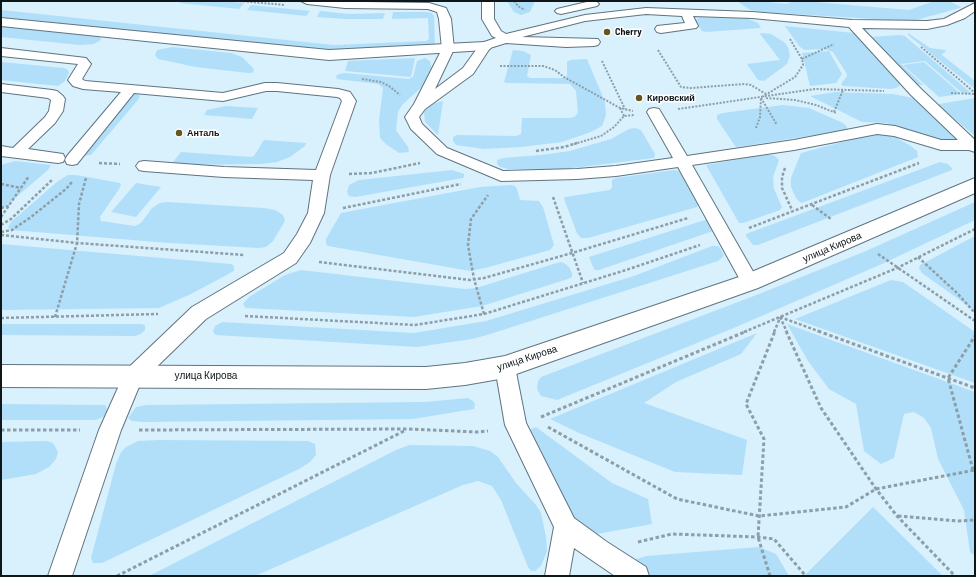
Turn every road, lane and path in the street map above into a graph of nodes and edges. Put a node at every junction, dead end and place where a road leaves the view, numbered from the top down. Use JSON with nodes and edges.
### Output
{"nodes":[{"id":1,"x":307,"y":1,"type":"edge"},
{"id":2,"x":488,"y":1,"type":"edge"},
{"id":3,"x":579,"y":1,"type":"edge"},
{"id":4,"x":658,"y":1,"type":"edge"},
{"id":5,"x":605,"y":3,"type":"dead end"},
{"id":6,"x":592,"y":4,"type":"junction"},
{"id":7,"x":975,"y":6,"type":"edge"},
{"id":8,"x":560,"y":11,"type":"dead end"},
{"id":9,"x":686,"y":13,"type":"junction"},
{"id":10,"x":752,"y":15,"type":"junction"},
{"id":11,"x":1,"y":22,"type":"edge"},
{"id":12,"x":852,"y":24,"type":"junction"},
{"id":13,"x":895,"y":25,"type":"junction"},
{"id":14,"x":661,"y":29,"type":"dead end"},
{"id":15,"x":863,"y":36,"type":"junction"},
{"id":16,"x":789,"y":38,"type":"dead end"},
{"id":17,"x":505,"y":39,"type":"junction"},
{"id":18,"x":594,"y":42,"type":"joint"},
{"id":19,"x":655,"y":45,"type":"dead end"},
{"id":20,"x":485,"y":46,"type":"junction"},
{"id":21,"x":448,"y":49,"type":"junction"},
{"id":22,"x":1,"y":52,"type":"edge"},
{"id":23,"x":802,"y":59,"type":"junction"},
{"id":24,"x":473,"y":66,"type":"junction"},
{"id":25,"x":357,"y":78,"type":"dead end"},
{"id":26,"x":1,"y":88,"type":"edge"},
{"id":27,"x":131,"y":89,"type":"junction"},
{"id":28,"x":843,"y":90,"type":"junction"},
{"id":29,"x":916,"y":92,"type":"junction"},
{"id":30,"x":975,"y":93,"type":"edge"},
{"id":31,"x":766,"y":94,"type":"junction"},
{"id":32,"x":761,"y":98,"type":"junction"},
{"id":33,"x":420,"y":106,"type":"junction"},
{"id":34,"x":620,"y":108,"type":"junction"},
{"id":35,"x":625,"y":109,"type":"junction"},
{"id":36,"x":654,"y":112,"type":"junction"},
{"id":37,"x":834,"y":112,"type":"junction"},
{"id":38,"x":867,"y":130,"type":"junction"},
{"id":39,"x":794,"y":145,"type":"junction"},
{"id":40,"x":974,"y":146,"type":"edge"},
{"id":41,"x":1,"y":151,"type":"edge"},
{"id":42,"x":529,"y":151,"type":"dead end"},
{"id":43,"x":16,"y":153,"type":"junction"},
{"id":44,"x":747,"y":153,"type":"junction"},
{"id":45,"x":451,"y":155,"type":"junction"},
{"id":46,"x":42,"y":156,"type":"junction"},
{"id":47,"x":65,"y":159,"type":"junction"},
{"id":48,"x":683,"y":162,"type":"junction"},
{"id":49,"x":922,"y":162,"type":"dead end"},
{"id":50,"x":144,"y":166,"type":"dead end"},
{"id":51,"x":372,"y":173,"type":"dead end"},
{"id":52,"x":322,"y":175,"type":"junction"},
{"id":53,"x":86,"y":176,"type":"dead end"},
{"id":54,"x":501,"y":176,"type":"junction"},
{"id":55,"x":545,"y":176,"type":"junction"},
{"id":56,"x":76,"y":178,"type":"dead end"},
{"id":57,"x":1,"y":184,"type":"edge"},
{"id":58,"x":975,"y":185,"type":"edge"},
{"id":59,"x":22,"y":188,"type":"junction"},
{"id":60,"x":9,"y":206,"type":"junction"},
{"id":61,"x":1,"y":208,"type":"edge"},
{"id":62,"x":711,"y":211,"type":"junction"},
{"id":63,"x":793,"y":212,"type":"junction"},
{"id":64,"x":316,"y":213,"type":"junction"},
{"id":65,"x":1,"y":217,"type":"edge"},
{"id":66,"x":1,"y":225,"type":"edge"},
{"id":67,"x":1,"y":232,"type":"edge"},
{"id":68,"x":1,"y":235,"type":"edge"},
{"id":69,"x":725,"y":236,"type":"junction"},
{"id":70,"x":77,"y":243,"type":"junction"},
{"id":71,"x":572,"y":253,"type":"junction"},
{"id":72,"x":918,"y":257,"type":"dead end"},
{"id":73,"x":290,"y":258,"type":"junction"},
{"id":74,"x":897,"y":268,"type":"dead end"},
{"id":75,"x":474,"y":280,"type":"junction"},
{"id":76,"x":750,"y":282,"type":"junction"},
{"id":77,"x":583,"y":283,"type":"junction"},
{"id":78,"x":199,"y":313,"type":"junction"},
{"id":79,"x":975,"y":313,"type":"edge"},
{"id":80,"x":484,"y":314,"type":"junction"},
{"id":81,"x":54,"y":317,"type":"junction"},
{"id":82,"x":780,"y":317,"type":"junction"},
{"id":83,"x":1,"y":318,"type":"edge"},
{"id":84,"x":975,"y":321,"type":"edge"},
{"id":85,"x":975,"y":336,"type":"edge"},
{"id":86,"x":505,"y":367,"type":"junction"},
{"id":87,"x":1,"y":376,"type":"edge"},
{"id":88,"x":133,"y":376,"type":"junction"},
{"id":89,"x":948,"y":378,"type":"junction"},
{"id":90,"x":975,"y":388,"type":"edge"},
{"id":91,"x":542,"y":423,"type":"dead end"},
{"id":92,"x":408,"y":429,"type":"dead end"},
{"id":93,"x":974,"y":470,"type":"edge"},
{"id":94,"x":876,"y":489,"type":"junction"},
{"id":95,"x":759,"y":516,"type":"junction"},
{"id":96,"x":898,"y":516,"type":"junction"},
{"id":97,"x":975,"y":520,"type":"edge"},
{"id":98,"x":566,"y":526,"type":"junction"},
{"id":99,"x":758,"y":537,"type":"junction"},
{"id":100,"x":598,"y":550,"type":"junction"},
{"id":101,"x":805,"y":575,"type":"dead end"},
{"id":102,"x":60,"y":576,"type":"edge"},
{"id":103,"x":117,"y":576,"type":"edge"},
{"id":104,"x":557,"y":576,"type":"edge"},
{"id":105,"x":637,"y":576,"type":"edge"},
{"id":106,"x":770,"y":576,"type":"edge"},
{"id":107,"x":955,"y":576,"type":"edge"}],
"edges":[{"from":1,"to":21,"type":"lane"},
{"from":2,"to":17,"type":"lane"},
{"from":3,"to":6,"type":"lane"},
{"from":4,"to":10,"type":"lane"},
{"from":5,"to":6,"type":"lane"},
{"from":6,"to":8,"type":"lane"},
{"from":7,"to":13,"type":"lane"},
{"from":9,"to":10,"type":"lane"},
{"from":9,"to":14,"type":"lane"},
{"from":9,"to":17,"type":"lane"},
{"from":10,"to":12,"type":"lane"},
{"from":11,"to":21,"type":"main road"},
{"from":12,"to":13,"type":"lane"},
{"from":12,"to":15,"type":"lane"},
{"from":13,"to":30,"type":"path"},
{"from":15,"to":23,"type":"path"},
{"from":15,"to":29,"type":"lane"},
{"from":16,"to":23,"type":"path"},
{"from":17,"to":18,"type":"lane"},
{"from":17,"to":20,"type":"lane"},
{"from":18,"to":35,"type":"path"},
{"from":19,"to":31,"type":"path"},
{"from":20,"to":21,"type":"main road"},
{"from":20,"to":24,"type":"lane"},
{"from":21,"to":33,"type":"lane"},
{"from":22,"to":27,"type":"lane"},
{"from":23,"to":31,"type":"path"},
{"from":24,"to":33,"type":"lane"},
{"from":24,"to":34,"type":"path"},
{"from":25,"to":33,"type":"path"},
{"from":26,"to":43,"type":"lane"},
{"from":27,"to":47,"type":"lane"},
{"from":27,"to":52,"type":"lane"},
{"from":28,"to":29,"type":"path"},
{"from":28,"to":32,"type":"path"},
{"from":28,"to":37,"type":"path"},
{"from":29,"to":40,"type":"lane"},
{"from":31,"to":32,"type":"path"},
{"from":32,"to":36,"type":"path"},
{"from":32,"to":37,"type":"path"},
{"from":32,"to":39,"type":"path"},
{"from":32,"to":44,"type":"path"},
{"from":33,"to":45,"type":"lane"},
{"from":34,"to":35,"type":"path"},
{"from":34,"to":42,"type":"path"},
{"from":35,"to":36,"type":"path"},
{"from":36,"to":48,"type":"lane"},
{"from":37,"to":38,"type":"path"},
{"from":38,"to":39,"type":"lane"},
{"from":38,"to":40,"type":"lane"},
{"from":39,"to":44,"type":"lane"},
{"from":39,"to":63,"type":"path"},
{"from":41,"to":43,"type":"lane"},
{"from":43,"to":46,"type":"lane"},
{"from":44,"to":48,"type":"lane"},
{"from":45,"to":51,"type":"path"},
{"from":45,"to":54,"type":"lane"},
{"from":46,"to":47,"type":"lane"},
{"from":46,"to":59,"type":"path"},
{"from":47,"to":66,"type":"path"},
{"from":48,"to":55,"type":"lane"},
{"from":48,"to":62,"type":"lane"},
{"from":49,"to":63,"type":"path"},
{"from":50,"to":52,"type":"lane"},
{"from":52,"to":64,"type":"lane"},
{"from":53,"to":70,"type":"path"},
{"from":54,"to":55,"type":"lane"},
{"from":54,"to":64,"type":"path"},
{"from":54,"to":75,"type":"path"},
{"from":55,"to":71,"type":"path"},
{"from":56,"to":67,"type":"path"},
{"from":57,"to":59,"type":"path"},
{"from":58,"to":76,"type":"main road","name":"улица Кирова"},
{"from":59,"to":60,"type":"path"},
{"from":60,"to":61,"type":"path"},
{"from":60,"to":65,"type":"path"},
{"from":62,"to":69,"type":"lane"},
{"from":62,"to":71,"type":"path"},
{"from":63,"to":69,"type":"path"},
{"from":64,"to":73,"type":"lane"},
{"from":68,"to":70,"type":"path"},
{"from":69,"to":76,"type":"lane"},
{"from":69,"to":77,"type":"path"},
{"from":70,"to":73,"type":"path"},
{"from":70,"to":81,"type":"path"},
{"from":71,"to":75,"type":"path"},
{"from":71,"to":77,"type":"path"},
{"from":72,"to":79,"type":"path"},
{"from":73,"to":75,"type":"path"},
{"from":73,"to":78,"type":"lane"},
{"from":74,"to":84,"type":"path"},
{"from":75,"to":80,"type":"path"},
{"from":76,"to":86,"type":"main road","name":"улица Кирова"},
{"from":77,"to":80,"type":"path"},
{"from":78,"to":80,"type":"path"},
{"from":78,"to":81,"type":"path"},
{"from":78,"to":88,"type":"lane"},
{"from":81,"to":83,"type":"path"},
{"from":82,"to":89,"type":"path"},
{"from":82,"to":94,"type":"path"},
{"from":82,"to":95,"type":"path"},
{"from":85,"to":89,"type":"path"},
{"from":86,"to":88,"type":"main road","name":"улица Кирова"},
{"from":86,"to":98,"type":"lane"},
{"from":87,"to":88,"type":"main road","name":"улица Кирова"},
{"from":88,"to":102,"type":"lane"},
{"from":89,"to":90,"type":"path"},
{"from":89,"to":93,"type":"path"},
{"from":91,"to":95,"type":"path"},
{"from":92,"to":103,"type":"path"},
{"from":93,"to":94,"type":"path"},
{"from":94,"to":95,"type":"path"},
{"from":94,"to":96,"type":"path"},
{"from":95,"to":99,"type":"path"},
{"from":96,"to":97,"type":"path"},
{"from":96,"to":107,"type":"path"},
{"from":98,"to":100,"type":"lane"},
{"from":98,"to":104,"type":"lane"},
{"from":99,"to":100,"type":"path"},
{"from":99,"to":101,"type":"path"},
{"from":99,"to":106,"type":"path"},
{"from":100,"to":105,"type":"lane"}]}
